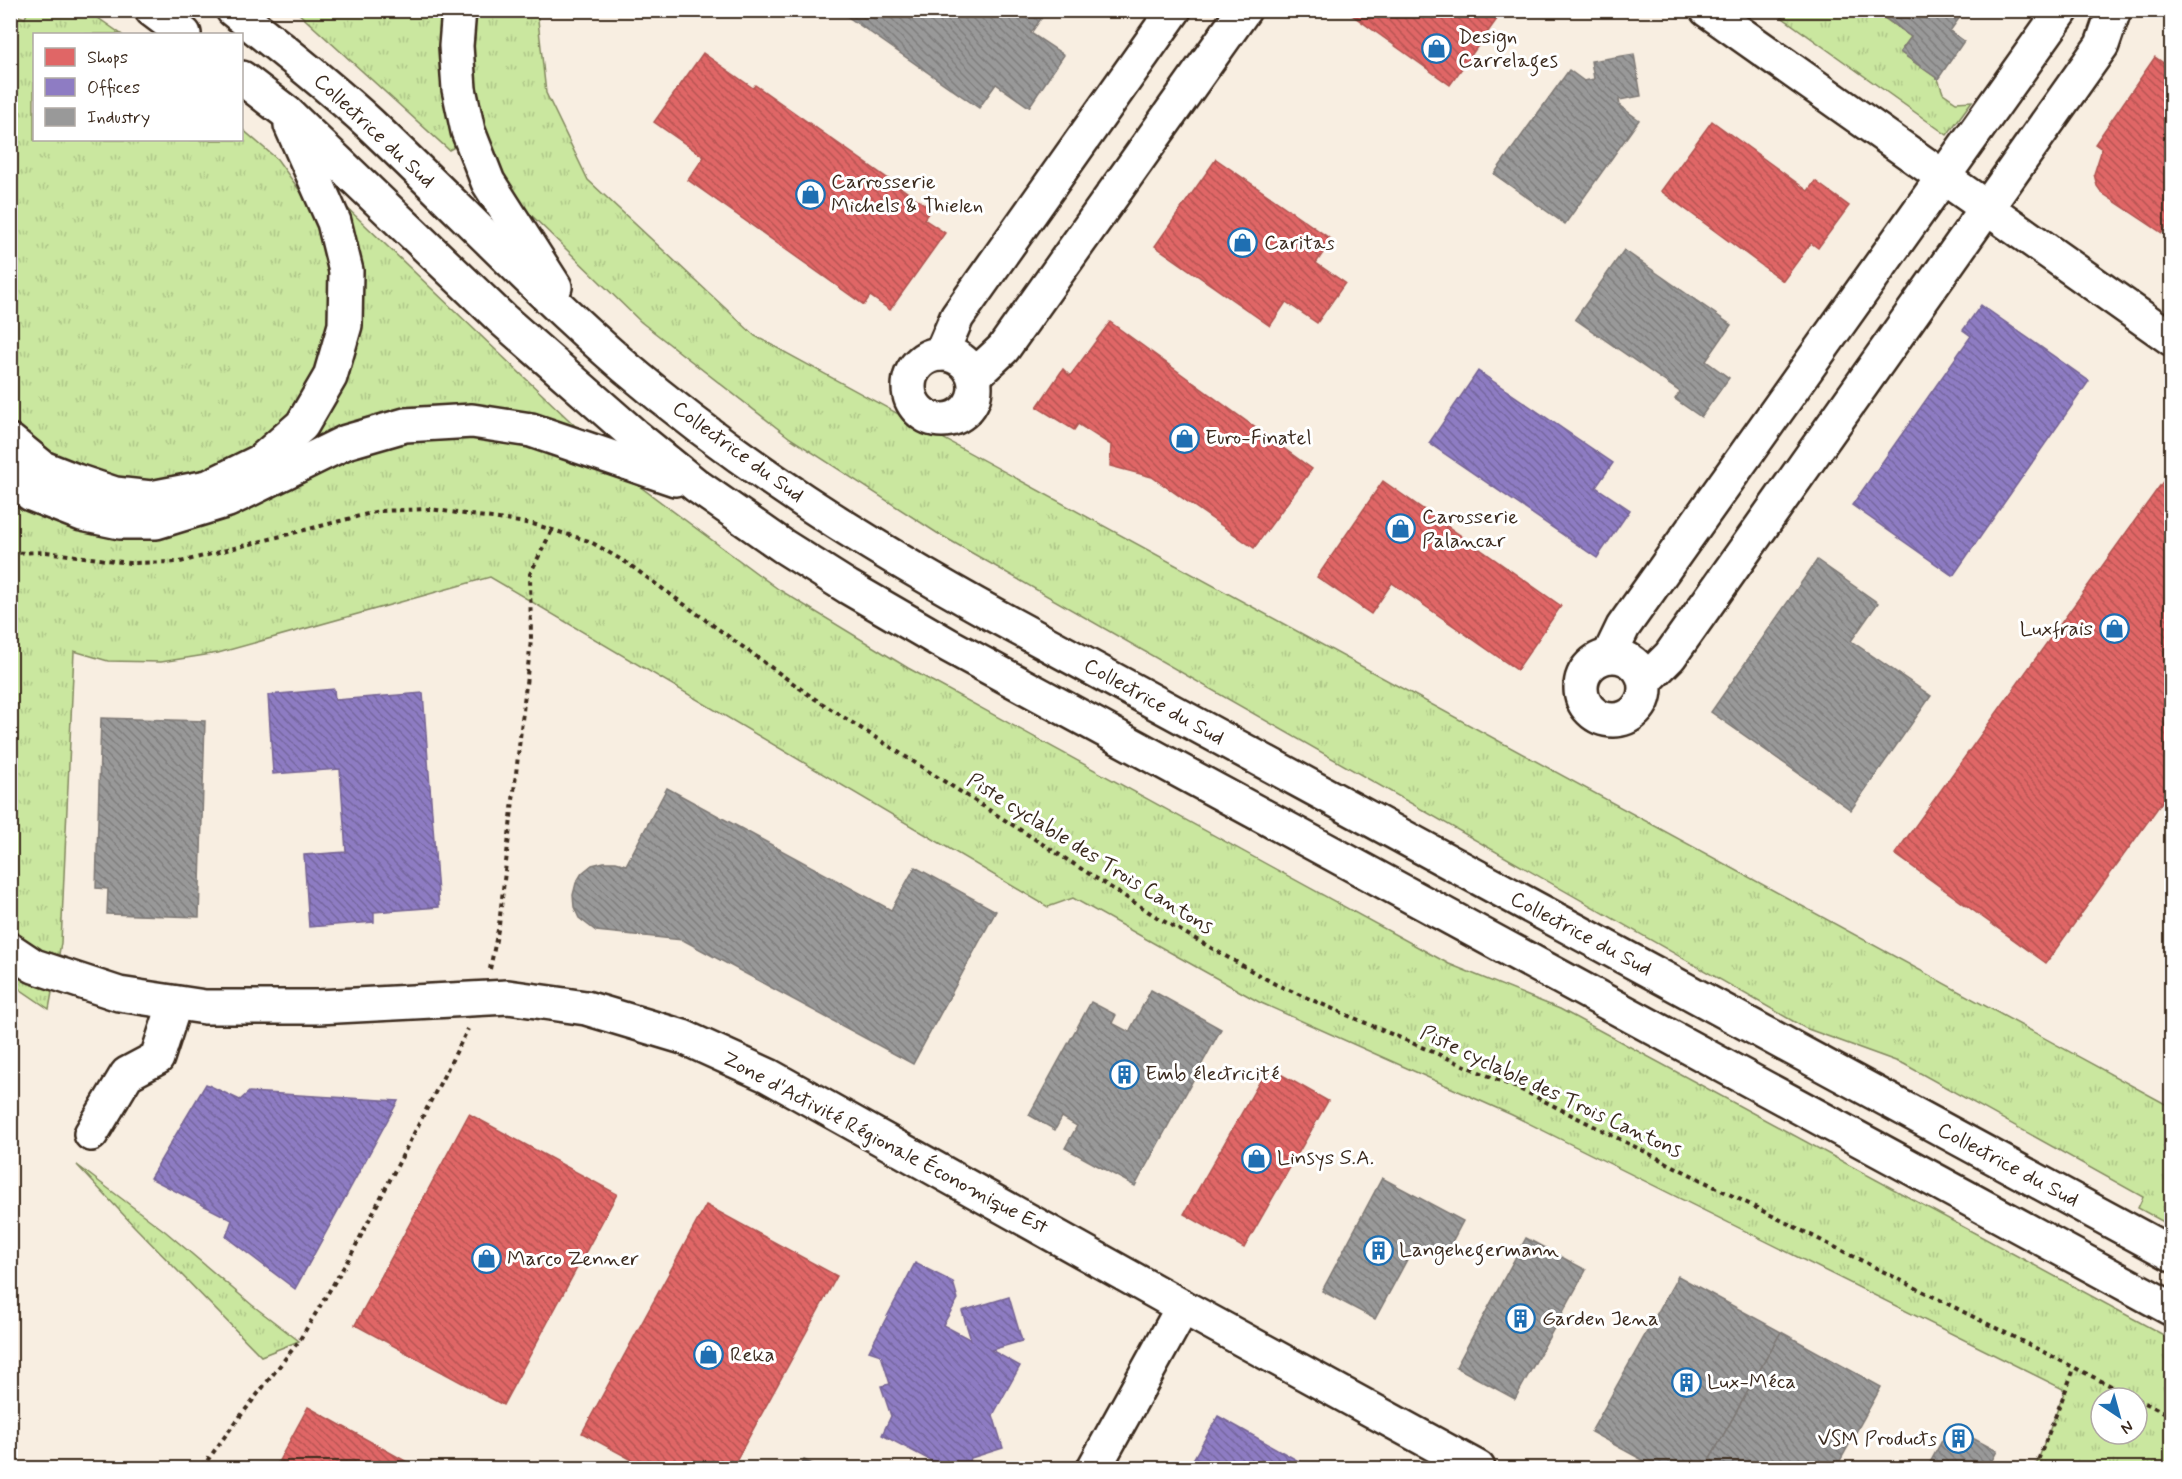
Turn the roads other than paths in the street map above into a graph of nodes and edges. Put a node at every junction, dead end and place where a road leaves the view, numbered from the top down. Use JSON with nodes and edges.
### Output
{"nodes":[{"id":1,"x":152,"y":10,"type":"edge"},
{"id":2,"x":232,"y":10,"type":"edge"},
{"id":3,"x":459,"y":10,"type":"edge"},
{"id":4,"x":1174,"y":10,"type":"edge"},
{"id":5,"x":1244,"y":10,"type":"edge"},
{"id":6,"x":1707,"y":10,"type":"edge"},
{"id":7,"x":2062,"y":10,"type":"edge"},
{"id":8,"x":2112,"y":11,"type":"edge"},
{"id":9,"x":183,"y":33,"type":"edge"},
{"id":10,"x":243,"y":79,"type":"edge"},
{"id":11,"x":286,"y":112,"type":"junction"},
{"id":12,"x":1943,"y":177,"type":"junction"},
{"id":13,"x":1987,"y":208,"type":"junction"},
{"id":14,"x":578,"y":324,"type":"junction"},
{"id":15,"x":2172,"y":339,"type":"edge"},
{"id":16,"x":941,"y":354,"type":"junction"},
{"id":17,"x":974,"y":376,"type":"junction"},
{"id":18,"x":10,"y":441,"type":"edge"},
{"id":19,"x":10,"y":477,"type":"edge"},
{"id":20,"x":697,"y":486,"type":"junction"},
{"id":21,"x":1609,"y":656,"type":"junction"},
{"id":22,"x":1645,"y":681,"type":"junction"},
{"id":23,"x":10,"y":950,"type":"edge"},
{"id":24,"x":176,"y":1003,"type":"junction"},
{"id":25,"x":91,"y":1134,"type":"dead end"},
{"id":26,"x":2172,"y":1254,"type":"edge"},
{"id":27,"x":1183,"y":1307,"type":"junction"},
{"id":28,"x":2172,"y":1310,"type":"edge"},
{"id":29,"x":1094,"y":1468,"type":"edge"},
{"id":30,"x":1478,"y":1468,"type":"edge"}],
"edges":[{"from":1,"to":9,"type":"main road"},
{"from":2,"to":14,"type":"main road","name":"Collectrice du Sud"},
{"from":3,"to":14,"type":"main road"},
{"from":4,"to":16,"type":"main road"},
{"from":5,"to":17,"type":"main road"},
{"from":6,"to":12,"type":"main road"},
{"from":7,"to":12,"type":"main road"},
{"from":8,"to":13,"type":"main road"},
{"from":10,"to":11,"type":"main road"},
{"from":11,"to":18,"type":"main road"},
{"from":11,"to":20,"type":"main road"},
{"from":12,"to":13,"type":"main road"},
{"from":12,"to":21,"type":"main road"},
{"from":13,"to":15,"type":"main road"},
{"from":13,"to":22,"type":"main road"},
{"from":14,"to":26,"type":"main road","name":"Collectrice du Sud"},
{"from":16,"to":17,"type":"main road"},
{"from":16,"to":17,"type":"main road"},
{"from":19,"to":20,"type":"main road"},
{"from":20,"to":28,"type":"main road"},
{"from":21,"to":22,"type":"main road"},
{"from":21,"to":22,"type":"main road"},
{"from":23,"to":24,"type":"main road","name":"Zone d'Activité Régionale Économique Est"},
{"from":24,"to":25,"type":"main road"},
{"from":24,"to":27,"type":"main road","name":"Zone d'Activité Régionale Économique Est"},
{"from":27,"to":29,"type":"main road"},
{"from":27,"to":30,"type":"main road","name":"Zone d'Activité Régionale Économique Est"}]}
